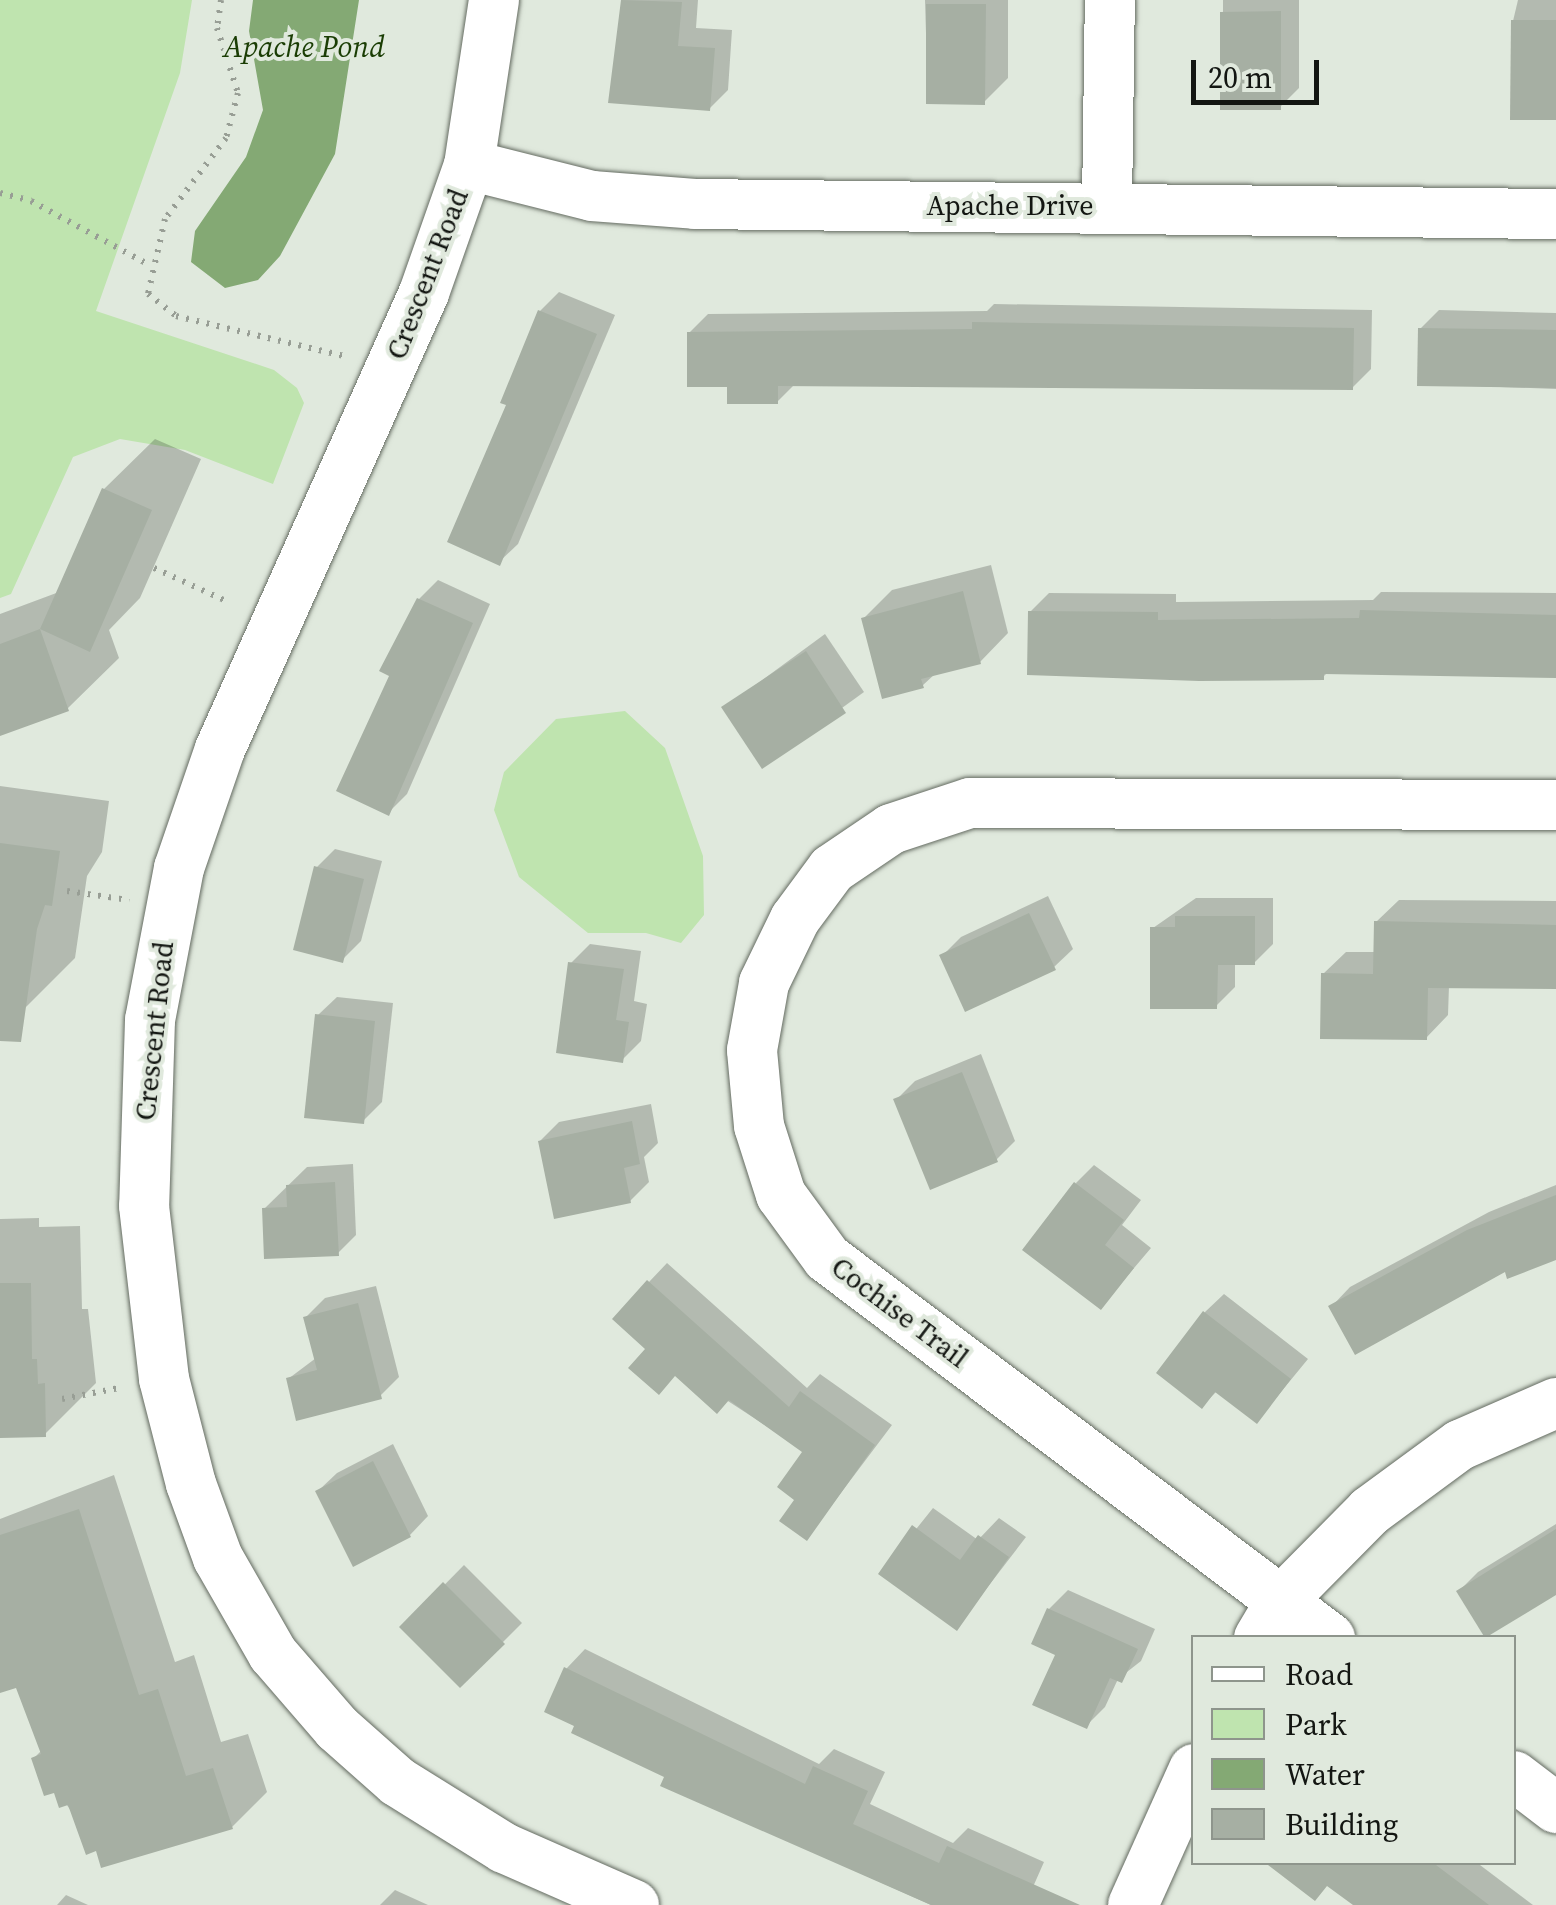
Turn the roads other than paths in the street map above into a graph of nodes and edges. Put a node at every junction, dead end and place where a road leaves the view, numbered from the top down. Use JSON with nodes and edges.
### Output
{"nodes":[{"id":1,"x":494,"y":0,"type":"edge"},
{"id":2,"x":1110,"y":0,"type":"edge"},
{"id":3,"x":469,"y":165,"type":"junction"},
{"id":4,"x":1106,"y":205,"type":"junction"},
{"id":5,"x":1556,"y":214,"type":"edge"},
{"id":6,"x":1556,"y":805,"type":"edge"},
{"id":7,"x":1556,"y":1403,"type":"edge"},
{"id":8,"x":1270,"y":1619,"type":"edge"},
{"id":9,"x":1321,"y":1635,"type":"edge"},
{"id":10,"x":1191,"y":1776,"type":"edge"},
{"id":11,"x":1516,"y":1778,"type":"edge"},
{"id":12,"x":1556,"y":1808,"type":"edge"},
{"id":13,"x":634,"y":1905,"type":"edge"},
{"id":14,"x":1134,"y":1905,"type":"edge"}],
"edges":[{"from":1,"to":3,"type":"street","name":"Crescent Road"},
{"from":2,"to":4,"type":"street"},
{"from":3,"to":4,"type":"street","name":"Apache Drive"},
{"from":3,"to":13,"type":"street","name":"Crescent Road"},
{"from":4,"to":5,"type":"street","name":"Apache Drive"},
{"from":6,"to":8,"type":"street","name":"Cochise Trail"},
{"from":7,"to":8,"type":"street"},
{"from":8,"to":9,"type":"street","name":"Cochise Trail"},
{"from":10,"to":14,"type":"street"},
{"from":11,"to":12,"type":"street"}]}
